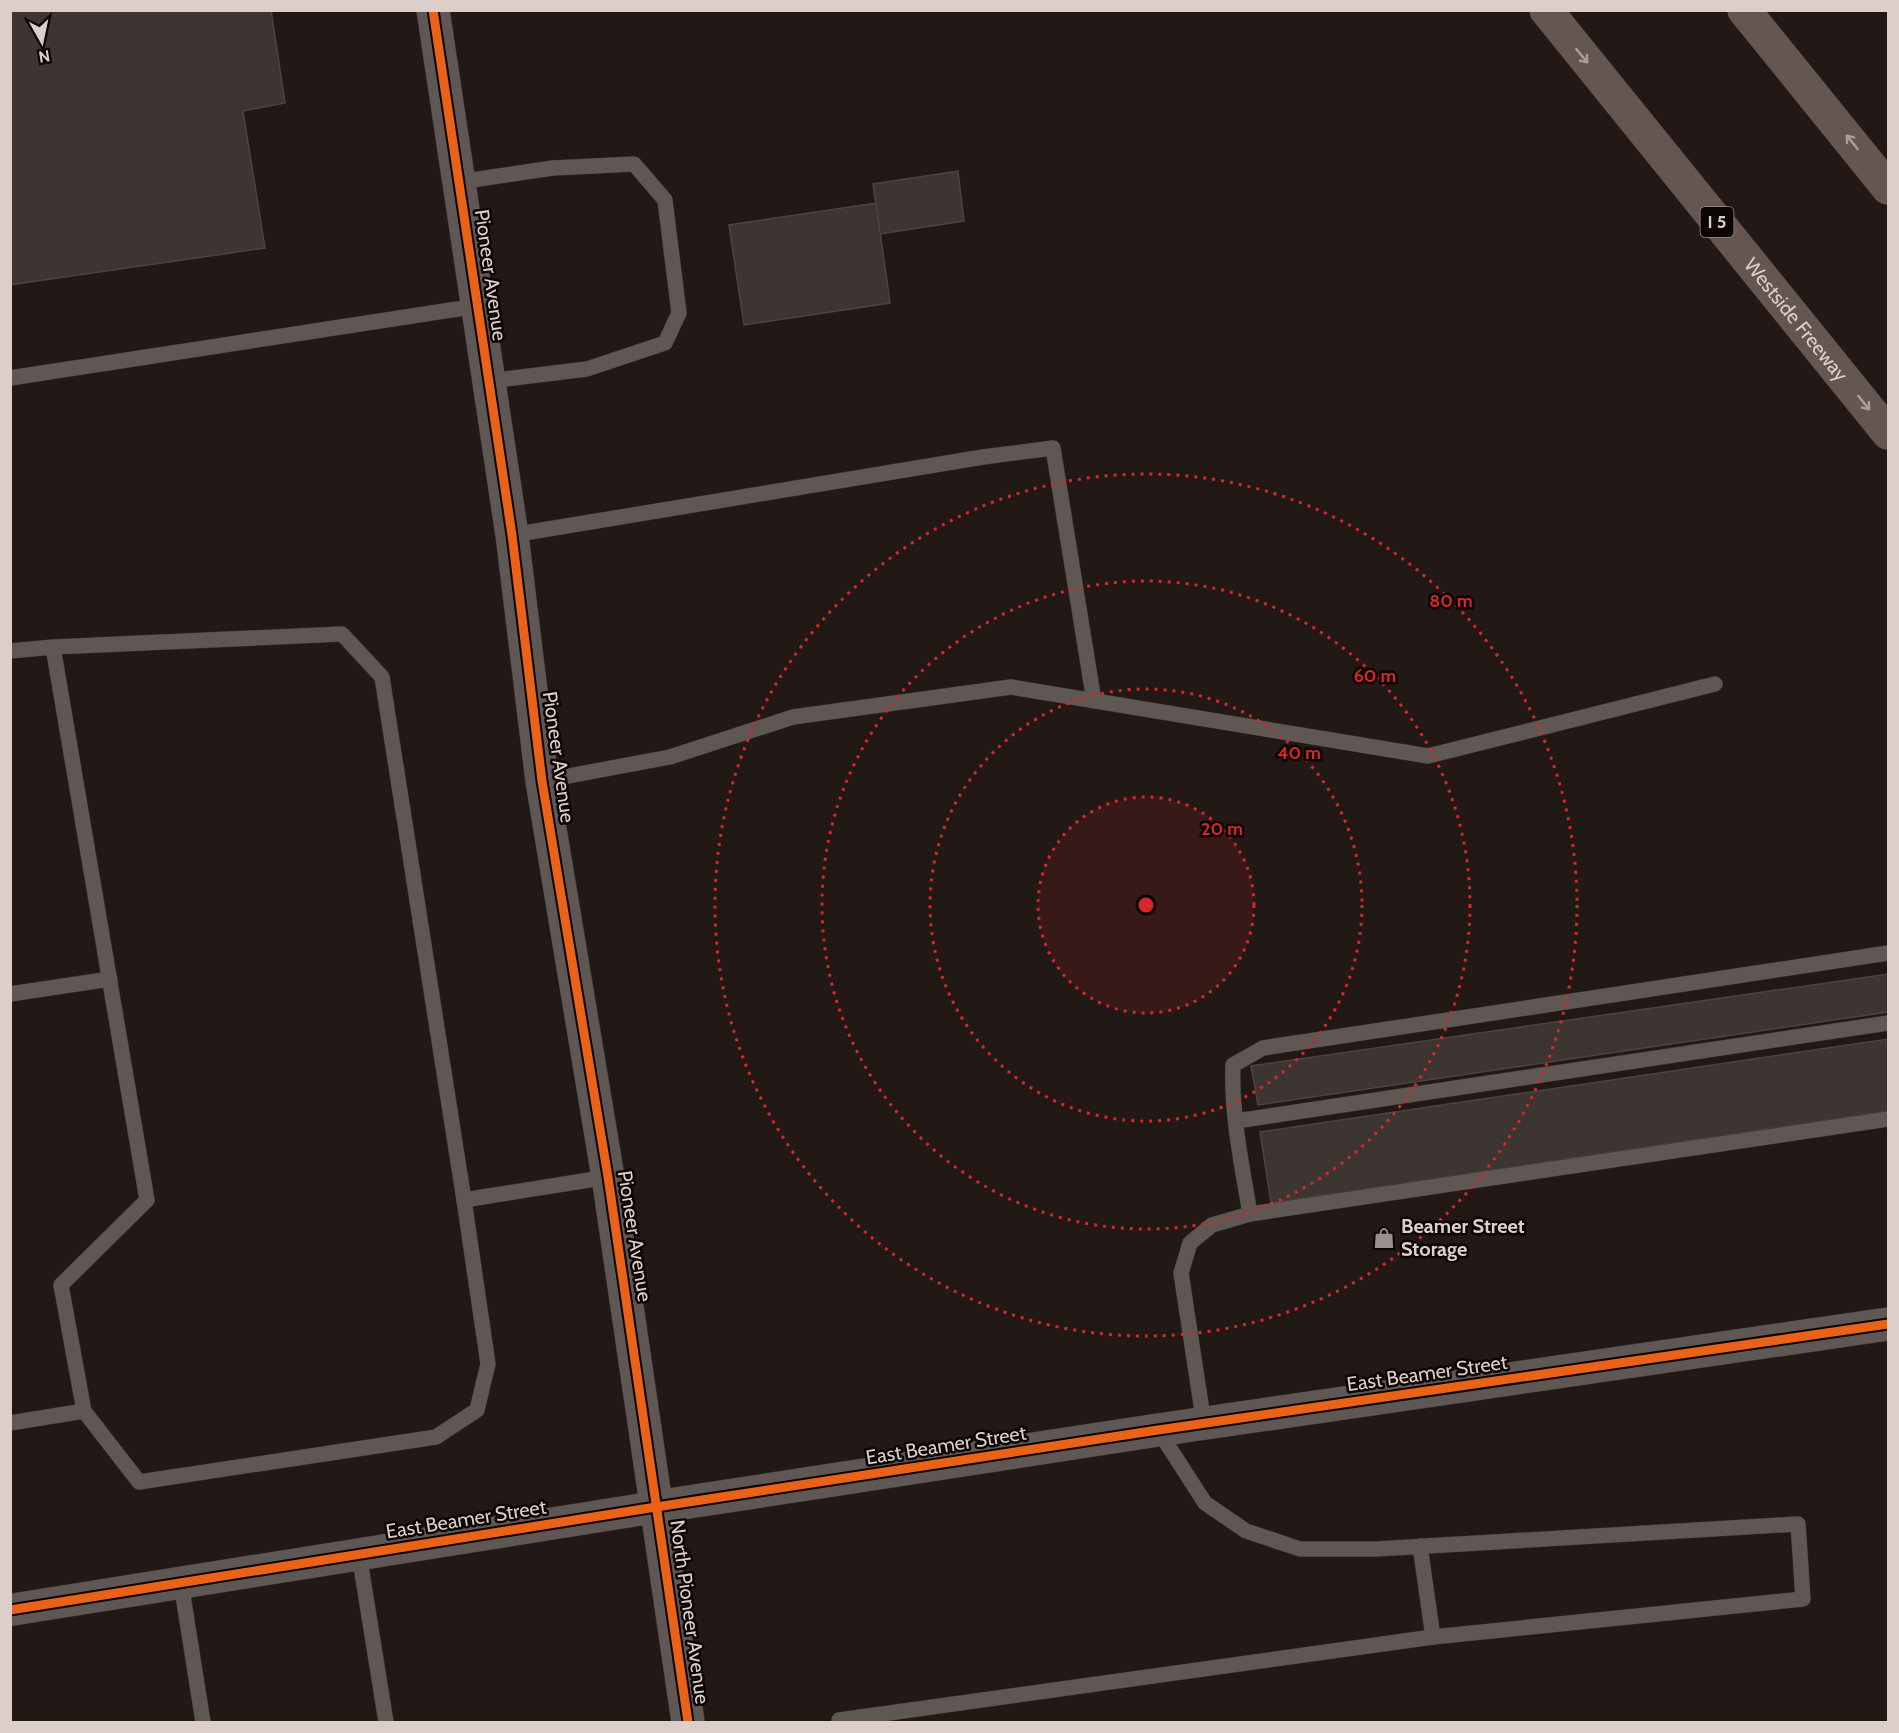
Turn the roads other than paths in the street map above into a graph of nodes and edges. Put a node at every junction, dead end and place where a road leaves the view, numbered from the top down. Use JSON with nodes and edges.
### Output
{"nodes":[{"id":1,"x":433,"y":10,"type":"edge"},
{"id":2,"x":1546,"y":10,"type":"edge"},
{"id":3,"x":1744,"y":10,"type":"edge"},
{"id":4,"x":459,"y":182,"type":"junction"},
{"id":5,"x":1888,"y":188,"type":"edge"},
{"id":6,"x":477,"y":306,"type":"junction"},
{"id":7,"x":10,"y":378,"type":"edge"},
{"id":8,"x":489,"y":381,"type":"junction"},
{"id":9,"x":1888,"y":433,"type":"edge"},
{"id":10,"x":512,"y":535,"type":"junction"},
{"id":11,"x":53,"y":647,"type":"junction"},
{"id":12,"x":10,"y":651,"type":"edge"},
{"id":13,"x":1715,"y":684,"type":"dead end"},
{"id":14,"x":1094,"y":701,"type":"junction"},
{"id":15,"x":542,"y":781,"type":"junction"},
{"id":16,"x":1888,"y":953,"type":"edge"},
{"id":17,"x":110,"y":979,"type":"junction"},
{"id":18,"x":10,"y":994,"type":"edge"},
{"id":19,"x":1888,"y":1023,"type":"edge"},
{"id":20,"x":1888,"y":1119,"type":"edge"},
{"id":21,"x":1236,"y":1121,"type":"junction"},
{"id":22,"x":608,"y":1177,"type":"junction"},
{"id":23,"x":464,"y":1200,"type":"junction"},
{"id":24,"x":1250,"y":1214,"type":"junction"},
{"id":25,"x":1888,"y":1324,"type":"edge"},
{"id":26,"x":84,"y":1411,"type":"junction"},
{"id":27,"x":10,"y":1424,"type":"edge"},
{"id":28,"x":1204,"y":1424,"type":"junction"},
{"id":29,"x":1158,"y":1430,"type":"junction"},
{"id":30,"x":656,"y":1507,"type":"junction"},
{"id":31,"x":1420,"y":1546,"type":"junction"},
{"id":32,"x":359,"y":1554,"type":"junction"},
{"id":33,"x":181,"y":1582,"type":"junction"},
{"id":34,"x":10,"y":1610,"type":"edge"},
{"id":35,"x":1433,"y":1637,"type":"junction"},
{"id":36,"x":203,"y":1722,"type":"edge"},
{"id":37,"x":386,"y":1722,"type":"edge"},
{"id":38,"x":688,"y":1722,"type":"edge"},
{"id":39,"x":839,"y":1722,"type":"edge"}],
"edges":[{"from":1,"to":4,"type":"street","name":"Pioneer Avenue"},
{"from":2,"to":9,"type":"highway","name":"Westside Freeway","number":"I 5","one_way":true},
{"from":5,"to":3,"type":"highway","one_way":true},
{"from":4,"to":6,"type":"street","name":"Pioneer Avenue"},
{"from":4,"to":8,"type":"lane"},
{"from":6,"to":7,"type":"lane"},
{"from":6,"to":8,"type":"street","name":"Pioneer Avenue"},
{"from":8,"to":10,"type":"street","name":"Pioneer Avenue"},
{"from":10,"to":14,"type":"lane"},
{"from":10,"to":15,"type":"street","name":"Pioneer Avenue"},
{"from":11,"to":12,"type":"lane"},
{"from":11,"to":17,"type":"lane"},
{"from":11,"to":23,"type":"lane"},
{"from":13,"to":14,"type":"lane"},
{"from":14,"to":15,"type":"lane"},
{"from":15,"to":22,"type":"street","name":"Pioneer Avenue"},
{"from":16,"to":21,"type":"lane"},
{"from":17,"to":18,"type":"lane"},
{"from":17,"to":26,"type":"lane"},
{"from":19,"to":21,"type":"lane"},
{"from":20,"to":24,"type":"lane"},
{"from":21,"to":24,"type":"lane"},
{"from":22,"to":23,"type":"lane"},
{"from":22,"to":30,"type":"street","name":"Pioneer Avenue"},
{"from":23,"to":26,"type":"lane"},
{"from":24,"to":28,"type":"lane"},
{"from":25,"to":28,"type":"street","name":"East Beamer Street"},
{"from":26,"to":27,"type":"lane"},
{"from":28,"to":29,"type":"street","name":"East Beamer Street"},
{"from":29,"to":30,"type":"street","name":"East Beamer Street"},
{"from":29,"to":31,"type":"lane"},
{"from":30,"to":32,"type":"street","name":"East Beamer Street"},
{"from":30,"to":38,"type":"street","name":"North Pioneer Avenue"},
{"from":31,"to":35,"type":"lane"},
{"from":31,"to":35,"type":"lane"},
{"from":32,"to":33,"type":"street","name":"East Beamer Street"},
{"from":32,"to":37,"type":"lane"},
{"from":33,"to":34,"type":"street","name":"East Beamer Street"},
{"from":33,"to":36,"type":"lane"},
{"from":35,"to":39,"type":"lane"}]}
